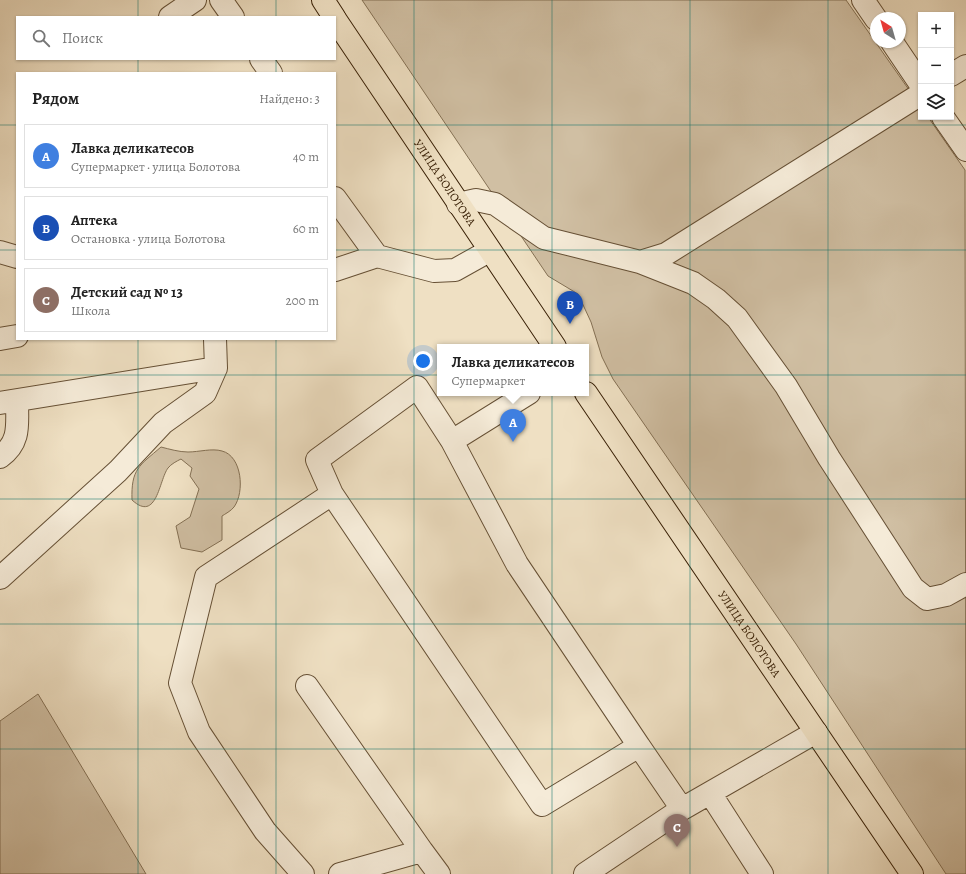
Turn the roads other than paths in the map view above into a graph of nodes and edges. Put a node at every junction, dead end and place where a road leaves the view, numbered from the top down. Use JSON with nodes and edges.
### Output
{"nodes":[{"id":1,"x":195,"y":0,"type":"edge"},
{"id":2,"x":221,"y":0,"type":"edge"},
{"id":3,"x":323,"y":0,"type":"edge"},
{"id":4,"x":863,"y":0,"type":"edge"},
{"id":5,"x":871,"y":12,"type":"edge"},
{"id":6,"x":171,"y":16,"type":"edge"},
{"id":7,"x":232,"y":16,"type":"edge"},
{"id":8,"x":333,"y":16,"type":"edge"},
{"id":9,"x":336,"y":21,"type":"edge"},
{"id":10,"x":896,"y":48,"type":"edge"},
{"id":11,"x":262,"y":60,"type":"edge"},
{"id":12,"x":966,"y":66,"type":"edge"},
{"id":13,"x":270,"y":72,"type":"edge"},
{"id":14,"x":954,"y":73,"type":"edge"},
{"id":15,"x":920,"y":84,"type":"edge"},
{"id":16,"x":918,"y":96,"type":"edge"},
{"id":17,"x":945,"y":120,"type":"edge"},
{"id":18,"x":966,"y":150,"type":"edge"},
{"id":19,"x":336,"y":199,"type":"edge"},
{"id":20,"x":458,"y":204,"type":"junction"},
{"id":21,"x":489,"y":251,"type":"junction"},
{"id":22,"x":0,"y":252,"type":"edge"},
{"id":23,"x":16,"y":256,"type":"edge"},
{"id":24,"x":377,"y":256,"type":"junction"},
{"id":25,"x":640,"y":262,"type":"junction"},
{"id":26,"x":336,"y":270,"type":"edge"},
{"id":27,"x":16,"y":336,"type":"edge"},
{"id":28,"x":0,"y":339,"type":"edge"},
{"id":29,"x":215,"y":340,"type":"edge"},
{"id":30,"x":553,"y":344,"type":"edge"},
{"id":31,"x":216,"y":368,"type":"junction"},
{"id":32,"x":524,"y":396,"type":"edge"},
{"id":33,"x":588,"y":396,"type":"edge"},
{"id":34,"x":9,"y":402,"type":"edge"},
{"id":35,"x":452,"y":441,"type":"junction"},
{"id":36,"x":0,"y":457,"type":"edge"},
{"id":37,"x":332,"y":494,"type":"junction"},
{"id":38,"x":0,"y":578,"type":"edge"},
{"id":39,"x":966,"y":584,"type":"edge"},
{"id":40,"x":307,"y":686,"type":"dead end"},
{"id":41,"x":816,"y":732,"type":"junction"},
{"id":42,"x":639,"y":746,"type":"junction"},
{"id":43,"x":710,"y":793,"type":"junction"},
{"id":44,"x":682,"y":809,"type":"junction"},
{"id":45,"x":422,"y":851,"type":"junction"},
{"id":46,"x":303,"y":874,"type":"edge"},
{"id":47,"x":340,"y":874,"type":"edge"},
{"id":48,"x":439,"y":874,"type":"edge"},
{"id":49,"x":585,"y":874,"type":"edge"},
{"id":50,"x":762,"y":874,"type":"edge"},
{"id":51,"x":912,"y":874,"type":"edge"}],
"edges":[{"from":1,"to":6,"type":"street"},
{"from":2,"to":7,"type":"street"},
{"from":3,"to":8,"type":"main road","name":"УЛИЦА БОЛОТОВА"},
{"from":4,"to":5,"type":"street"},
{"from":9,"to":20,"type":"main road","name":"УЛИЦА БОЛОТОВА"},
{"from":10,"to":15,"type":"street"},
{"from":11,"to":13,"type":"street"},
{"from":12,"to":14,"type":"street"},
{"from":16,"to":25,"type":"street"},
{"from":17,"to":18,"type":"street"},
{"from":19,"to":24,"type":"street"},
{"from":20,"to":21,"type":"main road","name":"УЛИЦА БОЛОТОВА"},
{"from":20,"to":25,"type":"street"},
{"from":21,"to":24,"type":"street"},
{"from":21,"to":30,"type":"main road","name":"УЛИЦА БОЛОТОВА"},
{"from":22,"to":23,"type":"street"},
{"from":24,"to":26,"type":"street"},
{"from":25,"to":39,"type":"street"},
{"from":27,"to":28,"type":"street"},
{"from":29,"to":31,"type":"street"},
{"from":31,"to":34,"type":"street"},
{"from":31,"to":38,"type":"street"},
{"from":32,"to":35,"type":"street"},
{"from":33,"to":41,"type":"main road","name":"УЛИЦА БОЛОТОВА"},
{"from":34,"to":36,"type":"street"},
{"from":35,"to":37,"type":"street"},
{"from":35,"to":42,"type":"street"},
{"from":37,"to":42,"type":"street"},
{"from":37,"to":46,"type":"street"},
{"from":40,"to":45,"type":"street"},
{"from":41,"to":43,"type":"street"},
{"from":41,"to":51,"type":"main road","name":"УЛИЦА БОЛОТОВА"},
{"from":42,"to":44,"type":"street"},
{"from":43,"to":44,"type":"street"},
{"from":43,"to":50,"type":"street"},
{"from":44,"to":49,"type":"street"},
{"from":45,"to":47,"type":"street"},
{"from":45,"to":48,"type":"street"}]}
